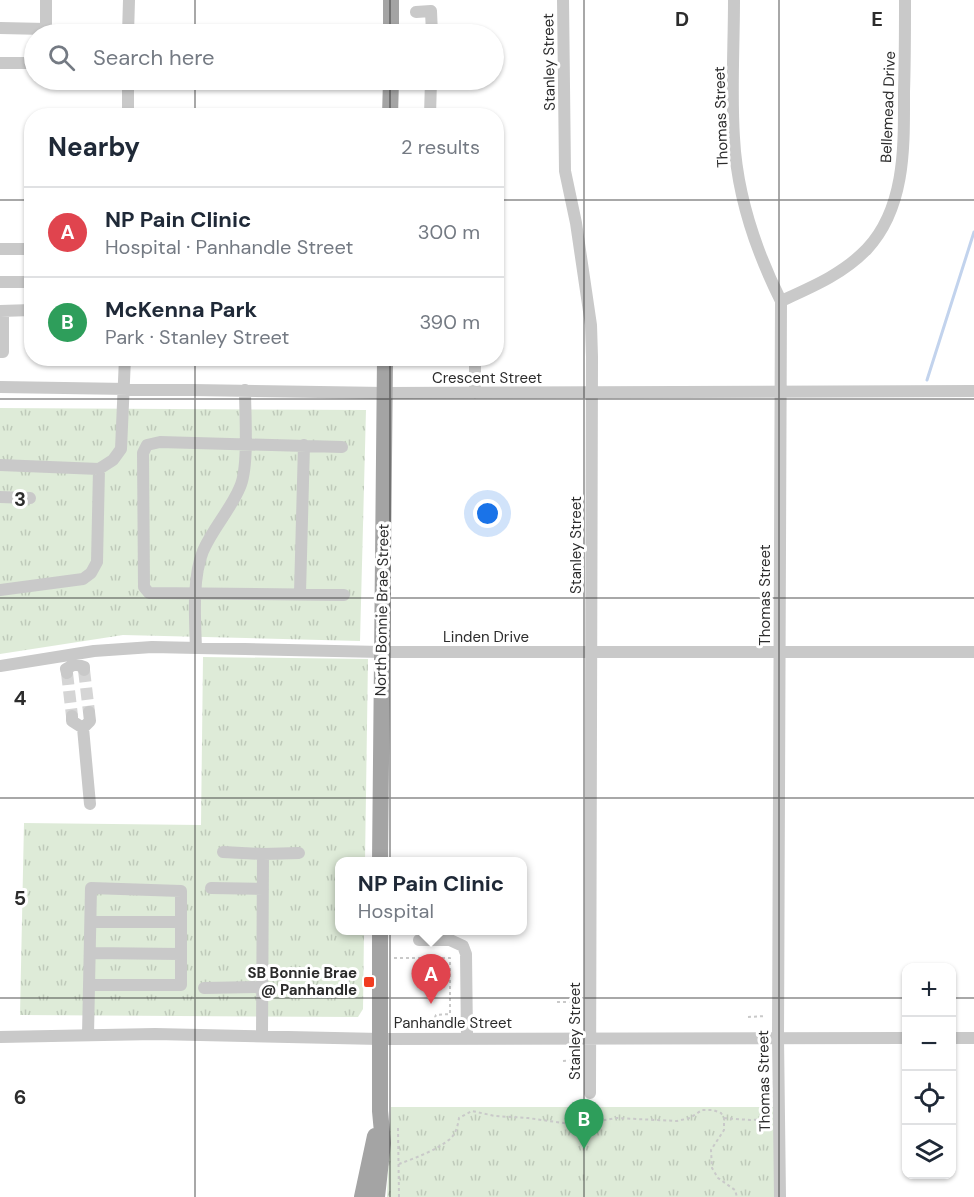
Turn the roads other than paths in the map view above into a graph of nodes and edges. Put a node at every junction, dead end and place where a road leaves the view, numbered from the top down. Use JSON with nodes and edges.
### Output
{"nodes":[{"id":1,"x":46,"y":0,"type":"edge"},
{"id":2,"x":129,"y":0,"type":"edge"},
{"id":3,"x":391,"y":0,"type":"edge"},
{"id":4,"x":563,"y":0,"type":"edge"},
{"id":5,"x":734,"y":0,"type":"edge"},
{"id":6,"x":905,"y":0,"type":"edge"},
{"id":7,"x":431,"y":6,"type":"edge"},
{"id":8,"x":416,"y":12,"type":"dead end"},
{"id":9,"x":46,"y":24,"type":"edge"},
{"id":10,"x":128,"y":24,"type":"edge"},
{"id":11,"x":395,"y":24,"type":"edge"},
{"id":12,"x":429,"y":24,"type":"edge"},
{"id":13,"x":0,"y":28,"type":"edge"},
{"id":14,"x":24,"y":30,"type":"edge"},
{"id":15,"x":0,"y":63,"type":"edge"},
{"id":16,"x":24,"y":63,"type":"edge"},
{"id":17,"x":128,"y":90,"type":"edge"},
{"id":18,"x":391,"y":90,"type":"edge"},
{"id":19,"x":431,"y":90,"type":"edge"},
{"id":20,"x":128,"y":108,"type":"edge"},
{"id":21,"x":390,"y":108,"type":"edge"},
{"id":22,"x":430,"y":108,"type":"edge"},
{"id":23,"x":0,"y":249,"type":"edge"},
{"id":24,"x":24,"y":249,"type":"edge"},
{"id":25,"x":0,"y":282,"type":"edge"},
{"id":26,"x":24,"y":282,"type":"edge"},
{"id":27,"x":781,"y":301,"type":"junction"},
{"id":28,"x":24,"y":310,"type":"edge"},
{"id":29,"x":2,"y":311,"type":"edge"},
{"id":30,"x":0,"y":352,"type":"edge"},
{"id":31,"x":124,"y":366,"type":"edge"},
{"id":32,"x":385,"y":366,"type":"edge"},
{"id":33,"x":475,"y":366,"type":"edge"},
{"id":34,"x":0,"y":387,"type":"edge"},
{"id":35,"x":123,"y":388,"type":"junction"},
{"id":36,"x":245,"y":390,"type":"junction"},
{"id":37,"x":781,"y":391,"type":"junction"},
{"id":38,"x":974,"y":391,"type":"edge"},
{"id":39,"x":592,"y":392,"type":"junction"},
{"id":40,"x":385,"y":393,"type":"junction"},
{"id":41,"x":475,"y":393,"type":"junction"},
{"id":42,"x":245,"y":444,"type":"junction"},
{"id":43,"x":304,"y":445,"type":"junction"},
{"id":44,"x":342,"y":447,"type":"dead end"},
{"id":45,"x":0,"y":465,"type":"edge"},
{"id":46,"x":99,"y":469,"type":"junction"},
{"id":47,"x":0,"y":497,"type":"edge"},
{"id":48,"x":30,"y":498,"type":"dead end"},
{"id":49,"x":0,"y":590,"type":"edge"},
{"id":50,"x":300,"y":593,"type":"junction"},
{"id":51,"x":196,"y":594,"type":"junction"},
{"id":52,"x":344,"y":595,"type":"dead end"},
{"id":53,"x":196,"y":648,"type":"junction"},
{"id":54,"x":381,"y":652,"type":"junction"},
{"id":55,"x":591,"y":652,"type":"junction"},
{"id":56,"x":779,"y":652,"type":"junction"},
{"id":57,"x":974,"y":652,"type":"edge"},
{"id":58,"x":0,"y":666,"type":"edge"},
{"id":59,"x":89,"y":712,"type":"tunnel mouth"},
{"id":60,"x":72,"y":716,"type":"tunnel mouth"},
{"id":61,"x":83,"y":728,"type":"junction"},
{"id":62,"x":90,"y":804,"type":"dead end"},
{"id":63,"x":224,"y":852,"type":"dead end"},
{"id":64,"x":299,"y":853,"type":"dead end"},
{"id":65,"x":263,"y":854,"type":"junction"},
{"id":66,"x":380,"y":857,"type":"edge"},
{"id":67,"x":211,"y":888,"type":"dead end"},
{"id":68,"x":263,"y":889,"type":"junction"},
{"id":69,"x":91,"y":922,"type":"junction"},
{"id":70,"x":181,"y":922,"type":"junction"},
{"id":71,"x":380,"y":935,"type":"edge"},
{"id":72,"x":419,"y":940,"type":"dead end"},
{"id":73,"x":90,"y":953,"type":"junction"},
{"id":74,"x":181,"y":954,"type":"junction"},
{"id":75,"x":89,"y":985,"type":"junction"},
{"id":76,"x":263,"y":987,"type":"junction"},
{"id":77,"x":204,"y":988,"type":"dead end"},
{"id":78,"x":88,"y":1035,"type":"junction"},
{"id":79,"x":262,"y":1036,"type":"junction"},
{"id":80,"x":0,"y":1037,"type":"edge"},
{"id":81,"x":590,"y":1037,"type":"junction"},
{"id":82,"x":467,"y":1038,"type":"junction"},
{"id":83,"x":778,"y":1038,"type":"junction"},
{"id":84,"x":902,"y":1038,"type":"edge"},
{"id":85,"x":956,"y":1038,"type":"edge"},
{"id":86,"x":974,"y":1038,"type":"edge"},
{"id":87,"x":380,"y":1039,"type":"junction"},
{"id":88,"x":590,"y":1093,"type":"dead end"},
{"id":89,"x":380,"y":1111,"type":"junction"},
{"id":90,"x":362,"y":1197,"type":"edge"},
{"id":91,"x":377,"y":1197,"type":"edge"},
{"id":92,"x":780,"y":1197,"type":"edge"}],
"edges":[{"from":1,"to":9,"type":"street"},
{"from":2,"to":10,"type":"street"},
{"from":3,"to":11,"type":"main road"},
{"from":4,"to":39,"type":"street","name":"Stanley Street"},
{"from":5,"to":27,"type":"street","name":"Thomas Street"},
{"from":6,"to":27,"type":"street","name":"Bellemead Drive"},
{"from":7,"to":8,"type":"street"},
{"from":7,"to":12,"type":"street"},
{"from":13,"to":14,"type":"street"},
{"from":15,"to":16,"type":"street"},
{"from":17,"to":20,"type":"street"},
{"from":18,"to":21,"type":"main road"},
{"from":19,"to":22,"type":"street"},
{"from":23,"to":24,"type":"street"},
{"from":25,"to":26,"type":"street"},
{"from":27,"to":37,"type":"street","name":"Thomas Street"},
{"from":28,"to":29,"type":"street"},
{"from":29,"to":30,"type":"street"},
{"from":31,"to":35,"type":"street"},
{"from":32,"to":40,"type":"main road","name":"North Bonnie Brae Street"},
{"from":33,"to":41,"type":"street"},
{"from":34,"to":35,"type":"street","name":"Crescent Street"},
{"from":35,"to":36,"type":"street","name":"Crescent Street"},
{"from":35,"to":46,"type":"street"},
{"from":36,"to":40,"type":"street","name":"Crescent Street"},
{"from":36,"to":42,"type":"street"},
{"from":37,"to":38,"type":"street","name":"Crescent Street"},
{"from":37,"to":39,"type":"street","name":"Crescent Street"},
{"from":37,"to":56,"type":"street","name":"Thomas Street"},
{"from":39,"to":41,"type":"street","name":"Crescent Street"},
{"from":39,"to":55,"type":"street","name":"Stanley Street"},
{"from":40,"to":41,"type":"street","name":"Crescent Street"},
{"from":40,"to":54,"type":"main road","name":"North Bonnie Brae Street"},
{"from":42,"to":43,"type":"street"},
{"from":42,"to":51,"type":"street"},
{"from":42,"to":51,"type":"street"},
{"from":43,"to":44,"type":"street"},
{"from":43,"to":50,"type":"street"},
{"from":45,"to":46,"type":"street"},
{"from":46,"to":49,"type":"street"},
{"from":47,"to":48,"type":"street"},
{"from":50,"to":51,"type":"street"},
{"from":50,"to":52,"type":"street"},
{"from":51,"to":53,"type":"street"},
{"from":53,"to":54,"type":"street","name":"Linden Drive"},
{"from":53,"to":58,"type":"street","name":"Linden Drive"},
{"from":54,"to":55,"type":"street","name":"Linden Drive"},
{"from":54,"to":66,"type":"main road","name":"North Bonnie Brae Street"},
{"from":55,"to":56,"type":"street","name":"Linden Drive"},
{"from":55,"to":81,"type":"street","name":"Stanley Street"},
{"from":56,"to":57,"type":"street","name":"Linden Drive"},
{"from":56,"to":83,"type":"street","name":"Thomas Street"},
{"from":59,"to":61,"type":"street"},
{"from":60,"to":61,"type":"street"},
{"from":61,"to":62,"type":"street"},
{"from":63,"to":65,"type":"street"},
{"from":64,"to":65,"type":"street"},
{"from":65,"to":68,"type":"street"},
{"from":67,"to":68,"type":"street"},
{"from":68,"to":76,"type":"street"},
{"from":69,"to":70,"type":"street"},
{"from":69,"to":70,"type":"street"},
{"from":69,"to":73,"type":"street"},
{"from":70,"to":74,"type":"street"},
{"from":71,"to":87,"type":"main road"},
{"from":72,"to":82,"type":"street"},
{"from":73,"to":74,"type":"street"},
{"from":73,"to":75,"type":"street"},
{"from":74,"to":75,"type":"street"},
{"from":75,"to":78,"type":"street"},
{"from":76,"to":77,"type":"street"},
{"from":76,"to":79,"type":"street"},
{"from":78,"to":79,"type":"street","name":"Panhandle Street"},
{"from":78,"to":80,"type":"street","name":"Panhandle Street"},
{"from":79,"to":87,"type":"street","name":"Panhandle Street"},
{"from":81,"to":82,"type":"street","name":"Panhandle Street"},
{"from":81,"to":83,"type":"street","name":"Panhandle Street"},
{"from":81,"to":88,"type":"street","name":"Stanley Street"},
{"from":82,"to":87,"type":"street","name":"Panhandle Street"},
{"from":83,"to":84,"type":"street","name":"Panhandle Street"},
{"from":83,"to":92,"type":"street","name":"Thomas Street"},
{"from":85,"to":86,"type":"street"},
{"from":87,"to":89,"type":"main road"},
{"from":89,"to":90,"type":"main road"},
{"from":89,"to":91,"type":"main road"}]}
